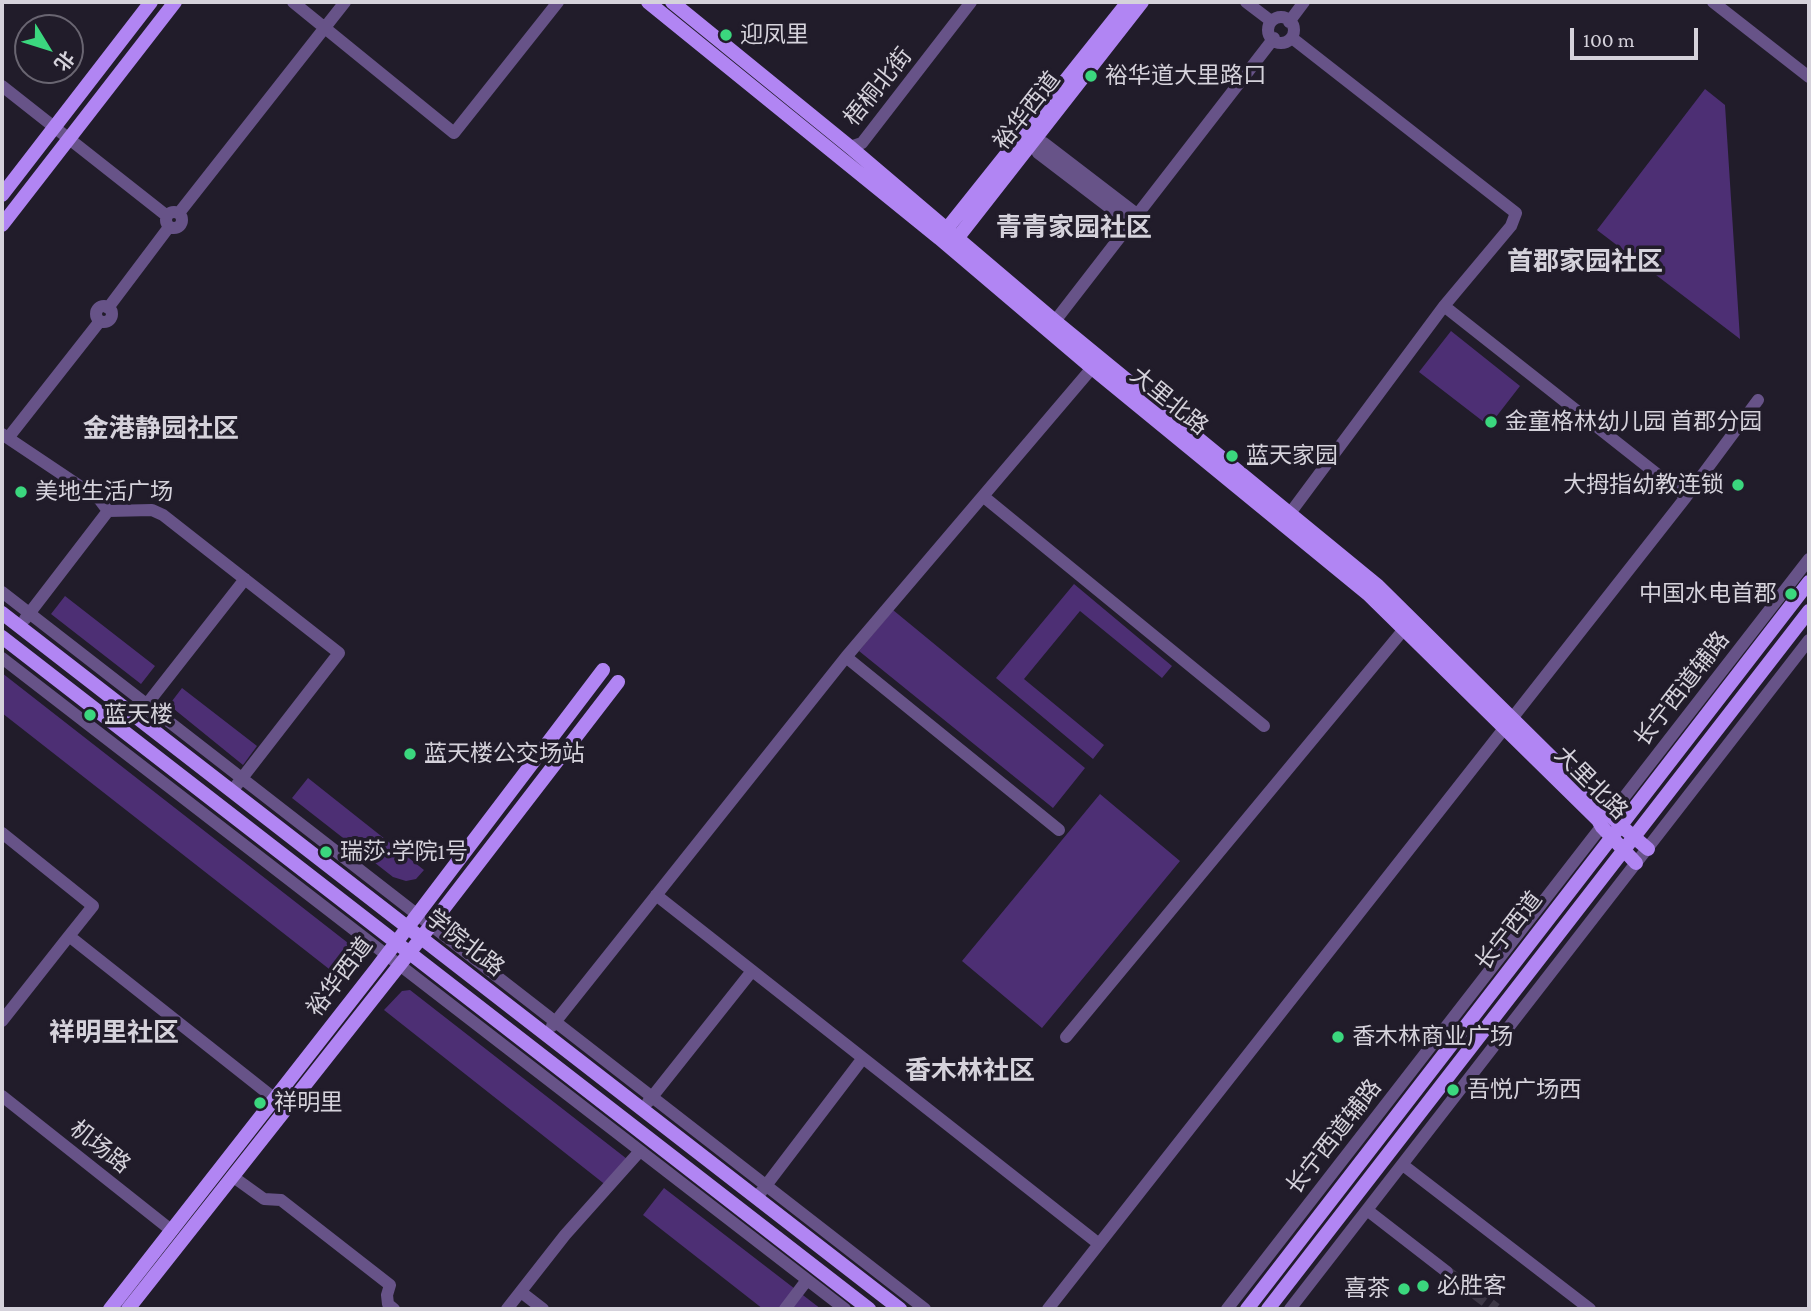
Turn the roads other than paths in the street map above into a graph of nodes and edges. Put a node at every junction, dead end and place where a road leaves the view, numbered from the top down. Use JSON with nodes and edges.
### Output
{"nodes":[{"id":1,"x":151,"y":2,"type":"edge"},
{"id":2,"x":175,"y":2,"type":"edge"},
{"id":3,"x":293,"y":2,"type":"edge"},
{"id":4,"x":345,"y":2,"type":"edge"},
{"id":5,"x":558,"y":2,"type":"edge"},
{"id":6,"x":648,"y":2,"type":"edge"},
{"id":7,"x":672,"y":2,"type":"edge"},
{"id":8,"x":963,"y":2,"type":"edge"},
{"id":9,"x":971,"y":2,"type":"edge"},
{"id":10,"x":1128,"y":2,"type":"edge"},
{"id":11,"x":1142,"y":2,"type":"edge"},
{"id":12,"x":1246,"y":2,"type":"edge"},
{"id":13,"x":1304,"y":2,"type":"edge"},
{"id":14,"x":1713,"y":2,"type":"edge"},
{"id":15,"x":1270,"y":21,"type":"junction"},
{"id":16,"x":1289,"y":22,"type":"junction"},
{"id":17,"x":324,"y":29,"type":"junction"},
{"id":18,"x":1274,"y":38,"type":"junction"},
{"id":19,"x":1292,"y":38,"type":"junction"},
{"id":20,"x":1809,"y":77,"type":"edge"},
{"id":21,"x":2,"y":86,"type":"edge"},
{"id":22,"x":55,"y":127,"type":"junction"},
{"id":23,"x":68,"y":140,"type":"junction"},
{"id":24,"x":1032,"y":142,"type":"junction"},
{"id":25,"x":850,"y":147,"type":"junction"},
{"id":26,"x":2,"y":195,"type":"edge"},
{"id":27,"x":172,"y":219,"type":"junction"},
{"id":28,"x":1135,"y":220,"type":"junction"},
{"id":29,"x":2,"y":225,"type":"edge"},
{"id":30,"x":948,"y":239,"type":"junction"},
{"id":31,"x":1444,"y":306,"type":"junction"},
{"id":32,"x":1055,"y":321,"type":"junction"},
{"id":33,"x":1092,"y":368,"type":"junction"},
{"id":34,"x":1758,"y":400,"type":"dead end"},
{"id":35,"x":5,"y":436,"type":"edge"},
{"id":36,"x":984,"y":497,"type":"junction"},
{"id":37,"x":1686,"y":497,"type":"junction"},
{"id":38,"x":108,"y":511,"type":"junction"},
{"id":39,"x":1287,"y":519,"type":"junction"},
{"id":40,"x":1809,"y":559,"type":"edge"},
{"id":41,"x":245,"y":579,"type":"junction"},
{"id":42,"x":1809,"y":582,"type":"edge"},
{"id":43,"x":2,"y":592,"type":"edge"},
{"id":44,"x":1809,"y":611,"type":"edge"},
{"id":45,"x":2,"y":613,"type":"edge"},
{"id":46,"x":29,"y":613,"type":"junction"},
{"id":47,"x":19,"y":626,"type":"junction"},
{"id":48,"x":1405,"y":628,"type":"junction"},
{"id":49,"x":2,"y":637,"type":"edge"},
{"id":50,"x":1809,"y":639,"type":"edge"},
{"id":51,"x":846,"y":657,"type":"junction"},
{"id":52,"x":2,"y":658,"type":"edge"},
{"id":53,"x":603,"y":670,"type":"dead end"},
{"id":54,"x":618,"y":682,"type":"dead end"},
{"id":55,"x":147,"y":704,"type":"junction"},
{"id":56,"x":139,"y":719,"type":"junction"},
{"id":57,"x":1508,"y":723,"type":"junction"},
{"id":58,"x":1264,"y":726,"type":"dead end"},
{"id":59,"x":127,"y":734,"type":"junction"},
{"id":60,"x":117,"y":748,"type":"junction"},
{"id":61,"x":242,"y":776,"type":"junction"},
{"id":62,"x":232,"y":791,"type":"junction"},
{"id":63,"x":1611,"y":825,"type":"junction"},
{"id":64,"x":1059,"y":830,"type":"dead end"},
{"id":65,"x":2,"y":833,"type":"edge"},
{"id":66,"x":1634,"y":836,"type":"junction"},
{"id":67,"x":1624,"y":849,"type":"junction"},
{"id":68,"x":1648,"y":849,"type":"junction"},
{"id":69,"x":1636,"y":863,"type":"junction"},
{"id":70,"x":656,"y":895,"type":"junction"},
{"id":71,"x":417,"y":913,"type":"junction"},
{"id":72,"x":431,"y":924,"type":"junction"},
{"id":73,"x":407,"y":927,"type":"junction"},
{"id":74,"x":69,"y":936,"type":"junction"},
{"id":75,"x":421,"y":938,"type":"junction"},
{"id":76,"x":396,"y":941,"type":"junction"},
{"id":77,"x":409,"y":952,"type":"junction"},
{"id":78,"x":385,"y":954,"type":"junction"},
{"id":79,"x":400,"y":964,"type":"junction"},
{"id":80,"x":752,"y":971,"type":"junction"},
{"id":81,"x":2,"y":1021,"type":"edge"},
{"id":82,"x":556,"y":1021,"type":"junction"},
{"id":83,"x":545,"y":1035,"type":"junction"},
{"id":84,"x":1066,"y":1037,"type":"dead end"},
{"id":85,"x":863,"y":1058,"type":"junction"},
{"id":86,"x":2,"y":1096,"type":"edge"},
{"id":87,"x":653,"y":1097,"type":"junction"},
{"id":88,"x":275,"y":1099,"type":"junction"},
{"id":89,"x":643,"y":1110,"type":"junction"},
{"id":90,"x":640,"y":1151,"type":"junction"},
{"id":91,"x":1403,"y":1165,"type":"junction"},
{"id":92,"x":227,"y":1172,"type":"junction"},
{"id":93,"x":765,"y":1185,"type":"junction"},
{"id":94,"x":756,"y":1198,"type":"junction"},
{"id":95,"x":1367,"y":1210,"type":"junction"},
{"id":96,"x":744,"y":1213,"type":"junction"},
{"id":97,"x":735,"y":1225,"type":"junction"},
{"id":98,"x":172,"y":1230,"type":"junction"},
{"id":99,"x":1098,"y":1244,"type":"junction"},
{"id":100,"x":1447,"y":1272,"type":"tunnel mouth"},
{"id":101,"x":807,"y":1280,"type":"junction"},
{"id":102,"x":521,"y":1292,"type":"junction"},
{"id":103,"x":110,"y":1309,"type":"edge"},
{"id":104,"x":128,"y":1309,"type":"edge"},
{"id":105,"x":394,"y":1309,"type":"edge"},
{"id":106,"x":507,"y":1309,"type":"edge"},
{"id":107,"x":543,"y":1309,"type":"edge"},
{"id":108,"x":785,"y":1309,"type":"edge"},
{"id":109,"x":845,"y":1309,"type":"edge"},
{"id":110,"x":869,"y":1309,"type":"edge"},
{"id":111,"x":900,"y":1309,"type":"edge"},
{"id":112,"x":925,"y":1309,"type":"edge"},
{"id":113,"x":1048,"y":1309,"type":"edge"},
{"id":114,"x":1227,"y":1309,"type":"edge"},
{"id":115,"x":1247,"y":1309,"type":"edge"},
{"id":116,"x":1268,"y":1309,"type":"edge"},
{"id":117,"x":1290,"y":1309,"type":"edge"},
{"id":118,"x":1590,"y":1309,"type":"edge"}],
"edges":[{"from":1,"to":22,"type":"main road"},
{"from":2,"to":23,"type":"main road"},
{"from":3,"to":17,"type":"street"},
{"from":4,"to":17,"type":"street"},
{"from":5,"to":17,"type":"street"},
{"from":6,"to":30,"type":"main road","name":"大里北路"},
{"from":7,"to":25,"type":"main road","name":"大里北路"},
{"from":8,"to":25,"type":"street","name":"梧桐北街"},
{"from":9,"to":25,"type":"street","name":"梧桐北街"},
{"from":10,"to":30,"type":"main road","name":"裕华西道"},
{"from":11,"to":24,"type":"main road","name":"裕华西道"},
{"from":12,"to":15,"type":"street"},
{"from":13,"to":16,"type":"street"},
{"from":14,"to":20,"type":"street"},
{"from":15,"to":16,"type":"street"},
{"from":15,"to":18,"type":"street"},
{"from":16,"to":19,"type":"street"},
{"from":17,"to":27,"type":"street"},
{"from":18,"to":19,"type":"street"},
{"from":18,"to":28,"type":"street"},
{"from":19,"to":31,"type":"street"},
{"from":21,"to":22,"type":"street"},
{"from":22,"to":23,"type":"street"},
{"from":22,"to":26,"type":"main road"},
{"from":23,"to":27,"type":"street"},
{"from":23,"to":29,"type":"main road"},
{"from":24,"to":28,"type":"street"},
{"from":24,"to":30,"type":"main road","name":"裕华西道"},
{"from":25,"to":30,"type":"main road","name":"大里北路"},
{"from":27,"to":35,"type":"street"},
{"from":28,"to":32,"type":"street"},
{"from":30,"to":32,"type":"main road","name":"大里北路"},
{"from":30,"to":33,"type":"main road","name":"大里北路"},
{"from":31,"to":37,"type":"street"},
{"from":31,"to":39,"type":"street"},
{"from":32,"to":39,"type":"main road","name":"大里北路"},
{"from":33,"to":36,"type":"street"},
{"from":33,"to":39,"type":"main road","name":"大里北路"},
{"from":34,"to":37,"type":"street"},
{"from":35,"to":38,"type":"street"},
{"from":36,"to":51,"type":"street"},
{"from":36,"to":58,"type":"street"},
{"from":37,"to":57,"type":"street"},
{"from":38,"to":41,"type":"street"},
{"from":38,"to":46,"type":"street"},
{"from":39,"to":48,"type":"main road","name":"大里北路"},
{"from":39,"to":57,"type":"main road","name":"大里北路"},
{"from":40,"to":63,"type":"street","name":"长宁西道辅路"},
{"from":41,"to":55,"type":"street"},
{"from":41,"to":61,"type":"street"},
{"from":42,"to":63,"type":"main road","name":"长宁西道"},
{"from":43,"to":46,"type":"street"},
{"from":44,"to":66,"type":"main road","name":"长宁西道"},
{"from":45,"to":47,"type":"main road","name":"学院北路"},
{"from":46,"to":47,"type":"street"},
{"from":46,"to":55,"type":"street"},
{"from":47,"to":56,"type":"main road","name":"学院北路"},
{"from":48,"to":57,"type":"main road","name":"大里北路"},
{"from":48,"to":84,"type":"street"},
{"from":49,"to":59,"type":"main road","name":"学院北路"},
{"from":50,"to":68,"type":"street"},
{"from":51,"to":64,"type":"street"},
{"from":51,"to":70,"type":"street"},
{"from":52,"to":60,"type":"street"},
{"from":53,"to":71,"type":"main road","name":"裕华西道"},
{"from":54,"to":72,"type":"main road","name":"裕华西道"},
{"from":55,"to":56,"type":"street"},
{"from":55,"to":61,"type":"street"},
{"from":56,"to":59,"type":"main road"},
{"from":56,"to":62,"type":"main road","name":"学院北路"},
{"from":57,"to":63,"type":"main road","name":"大里北路"},
{"from":57,"to":99,"type":"street"},
{"from":59,"to":60,"type":"street"},
{"from":59,"to":76,"type":"main road","name":"学院北路"},
{"from":60,"to":78,"type":"street"},
{"from":61,"to":62,"type":"street"},
{"from":61,"to":71,"type":"street"},
{"from":62,"to":73,"type":"main road","name":"学院北路"},
{"from":63,"to":66,"type":"main road","name":"大里北路"},
{"from":63,"to":67,"type":"main road","name":"大里北路"},
{"from":63,"to":114,"type":"street","name":"长宁西道辅路"},
{"from":63,"to":115,"type":"main road","name":"长宁西道"},
{"from":65,"to":74,"type":"street"},
{"from":66,"to":67,"type":"main road","name":"长宁西道"},
{"from":66,"to":68,"type":"main road","name":"大里北路"},
{"from":67,"to":69,"type":"main road","name":"大里北路"},
{"from":67,"to":116,"type":"main road","name":"长宁西道"},
{"from":68,"to":69,"type":"street"},
{"from":69,"to":91,"type":"street"},
{"from":70,"to":80,"type":"street"},
{"from":70,"to":82,"type":"street"},
{"from":71,"to":72,"type":"street"},
{"from":71,"to":73,"type":"main road","name":"裕华西道"},
{"from":72,"to":75,"type":"main road","name":"裕华西道"},
{"from":72,"to":82,"type":"street"},
{"from":73,"to":75,"type":"main road","name":"学院北路"},
{"from":73,"to":76,"type":"main road","name":"裕华西道"},
{"from":74,"to":81,"type":"street"},
{"from":74,"to":88,"type":"street"},
{"from":75,"to":77,"type":"main road","name":"裕华西道"},
{"from":75,"to":83,"type":"main road","name":"学院北路"},
{"from":76,"to":77,"type":"main road","name":"学院北路"},
{"from":76,"to":78,"type":"main road","name":"裕华西道"},
{"from":77,"to":79,"type":"main road","name":"裕华西道"},
{"from":77,"to":96,"type":"main road","name":"学院北路"},
{"from":78,"to":79,"type":"street"},
{"from":78,"to":88,"type":"main road","name":"裕华西道"},
{"from":79,"to":90,"type":"street"},
{"from":79,"to":92,"type":"main road","name":"裕华西道"},
{"from":80,"to":85,"type":"street"},
{"from":80,"to":87,"type":"street"},
{"from":82,"to":83,"type":"street"},
{"from":82,"to":87,"type":"street"},
{"from":83,"to":89,"type":"main road","name":"学院北路"},
{"from":85,"to":93,"type":"street"},
{"from":85,"to":99,"type":"street"},
{"from":86,"to":98,"type":"street","name":"机场路"},
{"from":87,"to":89,"type":"street"},
{"from":87,"to":93,"type":"street"},
{"from":88,"to":92,"type":"main road","name":"裕华西道"},
{"from":89,"to":94,"type":"main road","name":"学院北路"},
{"from":90,"to":97,"type":"street"},
{"from":90,"to":102,"type":"street"},
{"from":91,"to":95,"type":"street"},
{"from":91,"to":118,"type":"street"},
{"from":92,"to":98,"type":"main road","name":"裕华西道"},
{"from":92,"to":104,"type":"main road","name":"裕华西道"},
{"from":92,"to":105,"type":"street"},
{"from":93,"to":94,"type":"street"},
{"from":93,"to":112,"type":"street"},
{"from":94,"to":96,"type":"main road"},
{"from":94,"to":111,"type":"main road","name":"学院北路"},
{"from":95,"to":100,"type":"street"},
{"from":95,"to":117,"type":"street"},
{"from":96,"to":97,"type":"street"},
{"from":96,"to":110,"type":"main road","name":"学院北路"},
{"from":97,"to":101,"type":"street"},
{"from":98,"to":103,"type":"main road","name":"裕华西道"},
{"from":99,"to":113,"type":"street"},
{"from":101,"to":108,"type":"street"},
{"from":101,"to":109,"type":"street"},
{"from":102,"to":106,"type":"street"},
{"from":102,"to":107,"type":"street"}]}
